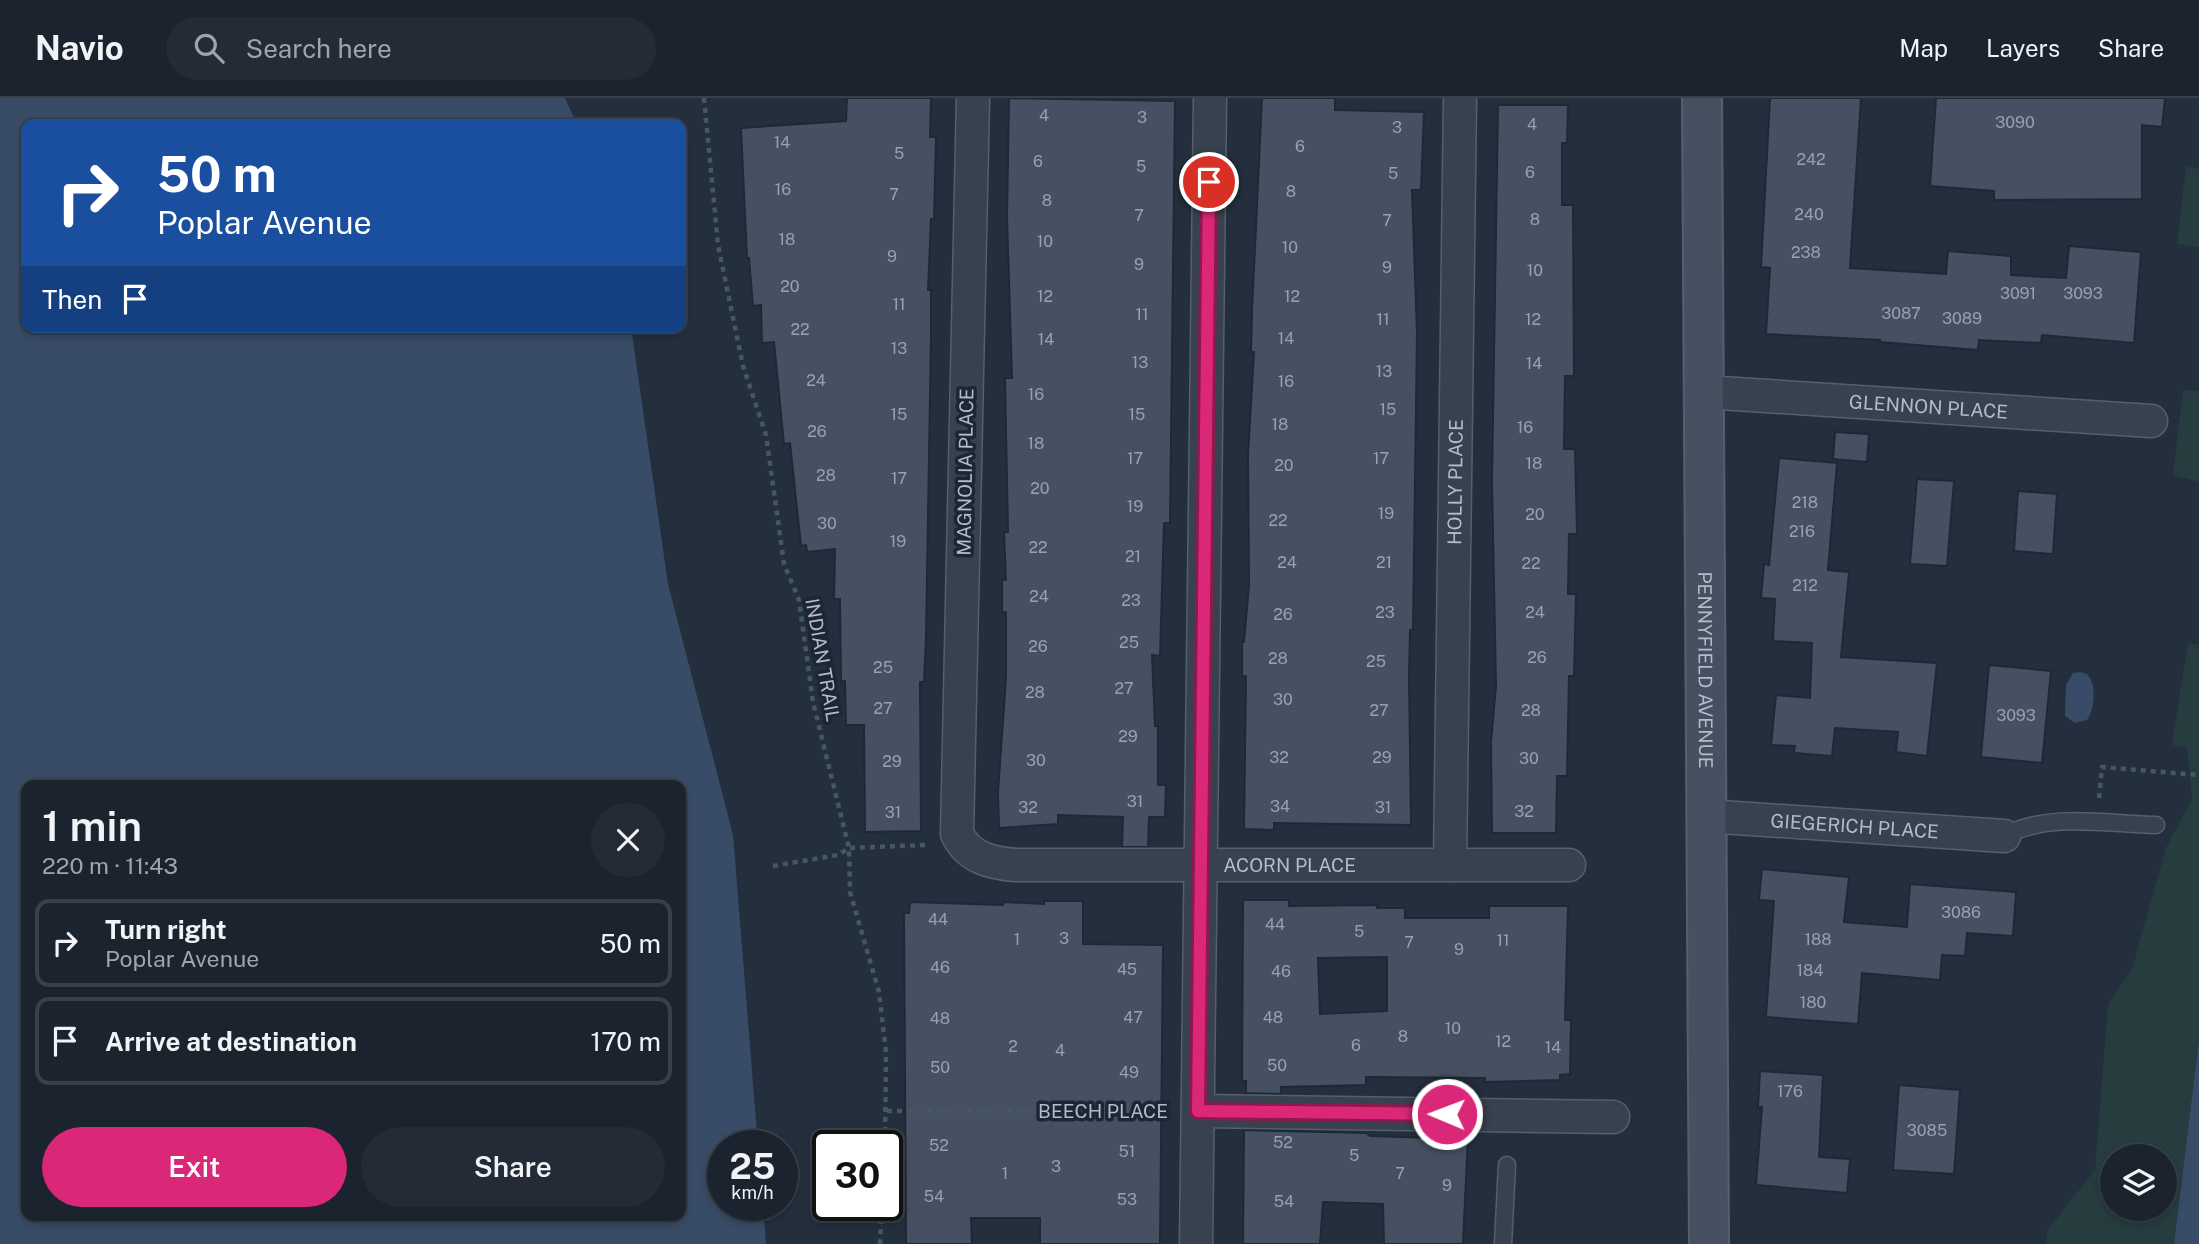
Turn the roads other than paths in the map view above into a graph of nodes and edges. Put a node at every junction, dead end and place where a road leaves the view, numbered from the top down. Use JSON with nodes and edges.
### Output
{"nodes":[{"id":1,"x":973,"y":98,"type":"edge"},
{"id":2,"x":1210,"y":98,"type":"edge"},
{"id":3,"x":1460,"y":98,"type":"edge"},
{"id":4,"x":1702,"y":98,"type":"edge"},
{"id":5,"x":1705,"y":392,"type":"junction"},
{"id":6,"x":2151,"y":421,"type":"dead end"},
{"id":7,"x":1706,"y":816,"type":"junction"},
{"id":8,"x":2156,"y":825,"type":"dead end"},
{"id":9,"x":2004,"y":836,"type":"joint"},
{"id":10,"x":962,"y":844,"type":"joint"},
{"id":11,"x":1200,"y":865,"type":"junction"},
{"id":12,"x":1450,"y":865,"type":"junction"},
{"id":13,"x":1569,"y":865,"type":"dead end"},
{"id":14,"x":1198,"y":1111,"type":"junction"},
{"id":15,"x":1613,"y":1117,"type":"dead end"},
{"id":16,"x":1507,"y":1165,"type":"dead end"},
{"id":17,"x":1196,"y":1244,"type":"edge"},
{"id":18,"x":1503,"y":1244,"type":"edge"},
{"id":19,"x":1709,"y":1244,"type":"edge"}],
"edges":[{"from":1,"to":10,"type":"street","name":"MAGNOLIA PLACE"},
{"from":2,"to":11,"type":"street"},
{"from":3,"to":12,"type":"street","name":"HOLLY PLACE"},
{"from":4,"to":5,"type":"street","name":"PENNYFIELD AVENUE"},
{"from":5,"to":6,"type":"street","name":"GLENNON PLACE"},
{"from":5,"to":7,"type":"street","name":"PENNYFIELD AVENUE"},
{"from":7,"to":9,"type":"street","name":"GIEGERICH PLACE"},
{"from":7,"to":19,"type":"street","name":"PENNYFIELD AVENUE"},
{"from":8,"to":9,"type":"lane"},
{"from":10,"to":11,"type":"street","name":"ACORN PLACE"},
{"from":11,"to":12,"type":"street","name":"ACORN PLACE"},
{"from":11,"to":14,"type":"street"},
{"from":12,"to":13,"type":"street","name":"ACORN PLACE"},
{"from":14,"to":15,"type":"street"},
{"from":14,"to":17,"type":"street"},
{"from":16,"to":18,"type":"lane"}]}
